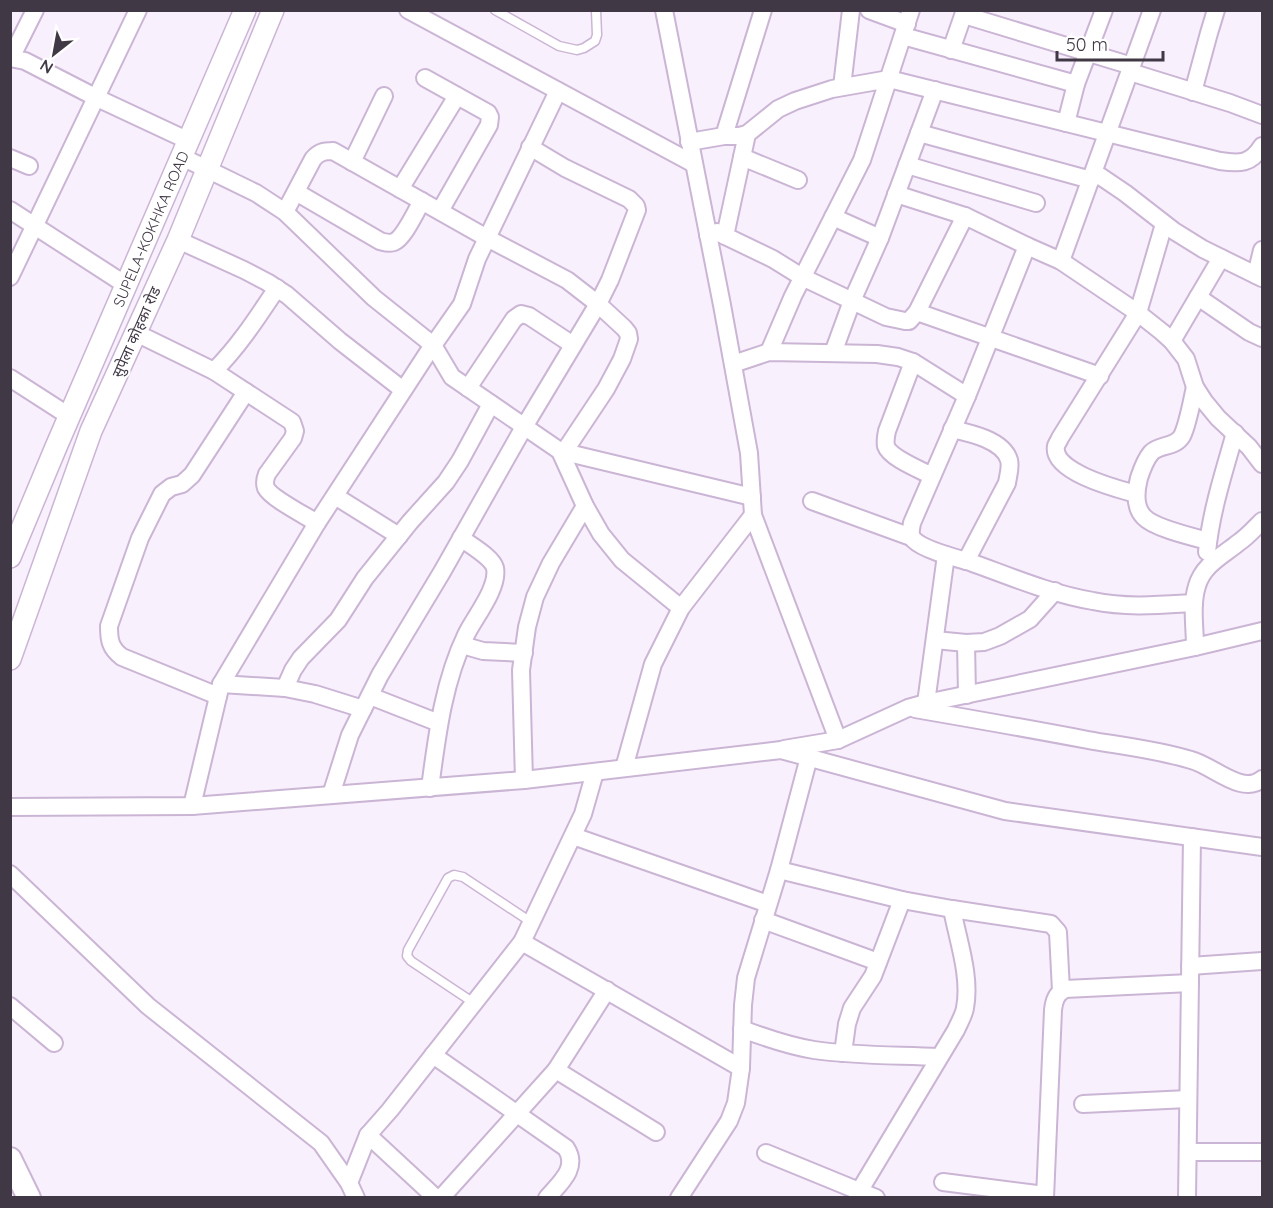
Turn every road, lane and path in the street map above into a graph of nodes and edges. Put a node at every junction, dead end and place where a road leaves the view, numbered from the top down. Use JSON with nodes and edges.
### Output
{"nodes":[{"id":1,"x":35,"y":10,"type":"edge"},
{"id":2,"x":138,"y":10,"type":"edge"},
{"id":3,"x":245,"y":10,"type":"edge"},
{"id":4,"x":273,"y":10,"type":"edge"},
{"id":5,"x":408,"y":10,"type":"edge"},
{"id":6,"x":495,"y":10,"type":"edge"},
{"id":7,"x":596,"y":10,"type":"edge"},
{"id":8,"x":664,"y":10,"type":"edge"},
{"id":9,"x":763,"y":10,"type":"edge"},
{"id":10,"x":851,"y":10,"type":"edge"},
{"id":11,"x":869,"y":10,"type":"edge"},
{"id":12,"x":1104,"y":10,"type":"edge"},
{"id":13,"x":1152,"y":10,"type":"edge"},
{"id":14,"x":1216,"y":10,"type":"edge"},
{"id":15,"x":965,"y":13,"type":"edge"},
{"id":16,"x":907,"y":23,"type":"edge"},
{"id":17,"x":951,"y":50,"type":"junction"},
{"id":18,"x":1088,"y":52,"type":"junction"},
{"id":19,"x":11,"y":58,"type":"edge"},
{"id":20,"x":1131,"y":69,"type":"junction"},
{"id":21,"x":425,"y":78,"type":"dead end"},
{"id":22,"x":889,"y":79,"type":"junction"},
{"id":23,"x":1076,"y":84,"type":"junction"},
{"id":24,"x":842,"y":87,"type":"junction"},
{"id":25,"x":935,"y":90,"type":"junction"},
{"id":26,"x":558,"y":91,"type":"junction"},
{"id":27,"x":1194,"y":92,"type":"junction"},
{"id":28,"x":384,"y":96,"type":"dead end"},
{"id":29,"x":457,"y":96,"type":"junction"},
{"id":30,"x":97,"y":98,"type":"junction"},
{"id":31,"x":1263,"y":115,"type":"edge"},
{"id":32,"x":1066,"y":123,"type":"junction"},
{"id":33,"x":919,"y":133,"type":"junction"},
{"id":34,"x":1108,"y":133,"type":"junction"},
{"id":35,"x":747,"y":134,"type":"junction"},
{"id":36,"x":724,"y":136,"type":"junction"},
{"id":37,"x":689,"y":142,"type":"junction"},
{"id":38,"x":1263,"y":146,"type":"edge"},
{"id":39,"x":531,"y":147,"type":"junction"},
{"id":40,"x":185,"y":149,"type":"junction"},
{"id":41,"x":10,"y":158,"type":"edge"},
{"id":42,"x":742,"y":158,"type":"junction"},
{"id":43,"x":352,"y":162,"type":"junction"},
{"id":44,"x":694,"y":164,"type":"junction"},
{"id":45,"x":907,"y":165,"type":"junction"},
{"id":46,"x":29,"y":166,"type":"dead end"},
{"id":47,"x":206,"y":169,"type":"junction"},
{"id":48,"x":1092,"y":176,"type":"junction"},
{"id":49,"x":798,"y":180,"type":"dead end"},
{"id":50,"x":400,"y":189,"type":"junction"},
{"id":51,"x":296,"y":192,"type":"junction"},
{"id":52,"x":896,"y":194,"type":"junction"},
{"id":53,"x":422,"y":201,"type":"junction"},
{"id":54,"x":1036,"y":203,"type":"dead end"},
{"id":55,"x":10,"y":210,"type":"edge"},
{"id":56,"x":440,"y":211,"type":"junction"},
{"id":57,"x":285,"y":212,"type":"junction"},
{"id":58,"x":833,"y":216,"type":"junction"},
{"id":59,"x":966,"y":216,"type":"junction"},
{"id":60,"x":1164,"y":224,"type":"junction"},
{"id":61,"x":35,"y":226,"type":"junction"},
{"id":62,"x":717,"y":236,"type":"junction"},
{"id":63,"x":487,"y":238,"type":"junction"},
{"id":64,"x":880,"y":238,"type":"junction"},
{"id":65,"x":178,"y":240,"type":"junction"},
{"id":66,"x":1027,"y":246,"type":"junction"},
{"id":67,"x":1263,"y":250,"type":"edge"},
{"id":68,"x":1221,"y":258,"type":"junction"},
{"id":69,"x":1061,"y":261,"type":"junction"},
{"id":70,"x":10,"y":277,"type":"edge"},
{"id":71,"x":802,"y":277,"type":"junction"},
{"id":72,"x":1259,"y":277,"type":"edge"},
{"id":73,"x":126,"y":285,"type":"junction"},
{"id":74,"x":277,"y":288,"type":"junction"},
{"id":75,"x":1198,"y":297,"type":"junction"},
{"id":76,"x":852,"y":301,"type":"junction"},
{"id":77,"x":598,"y":304,"type":"junction"},
{"id":78,"x":917,"y":312,"type":"junction"},
{"id":79,"x":1138,"y":313,"type":"junction"},
{"id":80,"x":136,"y":333,"type":"junction"},
{"id":81,"x":990,"y":337,"type":"junction"},
{"id":82,"x":1263,"y":338,"type":"edge"},
{"id":83,"x":1172,"y":341,"type":"junction"},
{"id":84,"x":433,"y":345,"type":"junction"},
{"id":85,"x":573,"y":345,"type":"junction"},
{"id":86,"x":769,"y":352,"type":"junction"},
{"id":87,"x":833,"y":353,"type":"junction"},
{"id":88,"x":913,"y":362,"type":"junction"},
{"id":89,"x":733,"y":364,"type":"junction"},
{"id":90,"x":214,"y":371,"type":"junction"},
{"id":91,"x":1100,"y":376,"type":"junction"},
{"id":92,"x":10,"y":378,"type":"edge"},
{"id":93,"x":1195,"y":387,"type":"junction"},
{"id":94,"x":468,"y":388,"type":"junction"},
{"id":95,"x":403,"y":390,"type":"junction"},
{"id":96,"x":246,"y":392,"type":"junction"},
{"id":97,"x":967,"y":396,"type":"junction"},
{"id":98,"x":491,"y":404,"type":"junction"},
{"id":99,"x":69,"y":416,"type":"junction"},
{"id":100,"x":524,"y":427,"type":"junction"},
{"id":101,"x":952,"y":429,"type":"junction"},
{"id":102,"x":1235,"y":433,"type":"junction"},
{"id":103,"x":562,"y":451,"type":"junction"},
{"id":104,"x":1263,"y":464,"type":"edge"},
{"id":105,"x":932,"y":476,"type":"junction"},
{"id":106,"x":1136,"y":494,"type":"junction"},
{"id":107,"x":335,"y":496,"type":"junction"},
{"id":108,"x":752,"y":497,"type":"junction"},
{"id":109,"x":812,"y":501,"type":"dead end"},
{"id":110,"x":585,"y":506,"type":"junction"},
{"id":111,"x":753,"y":515,"type":"junction"},
{"id":112,"x":1263,"y":521,"type":"edge"},
{"id":113,"x":318,"y":523,"type":"junction"},
{"id":114,"x":399,"y":536,"type":"junction"},
{"id":115,"x":912,"y":537,"type":"junction"},
{"id":116,"x":461,"y":538,"type":"junction"},
{"id":117,"x":1208,"y":541,"type":"junction"},
{"id":118,"x":946,"y":555,"type":"junction"},
{"id":119,"x":10,"y":557,"type":"edge"},
{"id":120,"x":966,"y":561,"type":"junction"},
{"id":121,"x":1205,"y":571,"type":"junction"},
{"id":122,"x":1055,"y":591,"type":"junction"},
{"id":123,"x":1194,"y":603,"type":"junction"},
{"id":124,"x":681,"y":609,"type":"junction"},
{"id":125,"x":1263,"y":631,"type":"edge"},
{"id":126,"x":935,"y":640,"type":"junction"},
{"id":127,"x":966,"y":643,"type":"junction"},
{"id":128,"x":462,"y":645,"type":"junction"},
{"id":129,"x":1195,"y":647,"type":"junction"},
{"id":130,"x":524,"y":653,"type":"junction"},
{"id":131,"x":10,"y":659,"type":"edge"},
{"id":132,"x":285,"y":688,"type":"junction"},
{"id":133,"x":219,"y":690,"type":"junction"},
{"id":134,"x":967,"y":694,"type":"junction"},
{"id":135,"x":366,"y":703,"type":"junction"},
{"id":136,"x":926,"y":703,"type":"junction"},
{"id":137,"x":908,"y":708,"type":"junction"},
{"id":138,"x":439,"y":723,"type":"junction"},
{"id":139,"x":838,"y":740,"type":"junction"},
{"id":140,"x":781,"y":750,"type":"junction"},
{"id":141,"x":809,"y":758,"type":"junction"},
{"id":142,"x":624,"y":768,"type":"junction"},
{"id":143,"x":595,"y":772,"type":"junction"},
{"id":144,"x":1263,"y":779,"type":"edge"},
{"id":145,"x":524,"y":780,"type":"junction"},
{"id":146,"x":430,"y":788,"type":"junction"},
{"id":147,"x":331,"y":795,"type":"junction"},
{"id":148,"x":192,"y":806,"type":"junction"},
{"id":149,"x":10,"y":807,"type":"edge"},
{"id":150,"x":573,"y":836,"type":"junction"},
{"id":151,"x":1192,"y":837,"type":"junction"},
{"id":152,"x":1263,"y":847,"type":"edge"},
{"id":153,"x":778,"y":870,"type":"junction"},
{"id":154,"x":10,"y":874,"type":"edge"},
{"id":155,"x":902,"y":900,"type":"junction"},
{"id":156,"x":952,"y":909,"type":"junction"},
{"id":157,"x":766,"y":912,"type":"junction"},
{"id":158,"x":531,"y":922,"type":"junction"},
{"id":159,"x":522,"y":942,"type":"junction"},
{"id":160,"x":1263,"y":961,"type":"edge"},
{"id":161,"x":878,"y":962,"type":"junction"},
{"id":162,"x":1190,"y":975,"type":"junction"},
{"id":163,"x":607,"y":990,"type":"junction"},
{"id":164,"x":1060,"y":991,"type":"junction"},
{"id":165,"x":474,"y":1003,"type":"junction"},
{"id":166,"x":10,"y":1006,"type":"edge"},
{"id":167,"x":742,"y":1029,"type":"junction"},
{"id":168,"x":54,"y":1043,"type":"dead end"},
{"id":169,"x":843,"y":1053,"type":"junction"},
{"id":170,"x":433,"y":1054,"type":"junction"},
{"id":171,"x":939,"y":1057,"type":"junction"},
{"id":172,"x":741,"y":1068,"type":"junction"},
{"id":173,"x":556,"y":1070,"type":"junction"},
{"id":174,"x":1188,"y":1099,"type":"junction"},
{"id":175,"x":1083,"y":1104,"type":"dead end"},
{"id":176,"x":518,"y":1113,"type":"junction"},
{"id":177,"x":656,"y":1132,"type":"dead end"},
{"id":178,"x":368,"y":1135,"type":"junction"},
{"id":179,"x":1188,"y":1152,"type":"junction"},
{"id":180,"x":1263,"y":1152,"type":"edge"},
{"id":181,"x":766,"y":1153,"type":"dead end"},
{"id":182,"x":10,"y":1159,"type":"edge"},
{"id":183,"x":943,"y":1182,"type":"dead end"},
{"id":184,"x":353,"y":1190,"type":"edge"},
{"id":185,"x":860,"y":1190,"type":"junction"},
{"id":186,"x":977,"y":1192,"type":"edge"},
{"id":187,"x":1045,"y":1196,"type":"edge"},
{"id":188,"x":29,"y":1197,"type":"edge"},
{"id":189,"x":438,"y":1197,"type":"edge"},
{"id":190,"x":547,"y":1197,"type":"edge"},
{"id":191,"x":679,"y":1197,"type":"edge"},
{"id":192,"x":876,"y":1197,"type":"edge"},
{"id":193,"x":1186,"y":1197,"type":"edge"}],
"edges":[{"from":1,"to":19,"type":"street"},
{"from":2,"to":30,"type":"street"},
{"from":3,"to":40,"type":"street","name":"SUPELA-KOKHKA ROAD"},
{"from":4,"to":47,"type":"street","name":"सुपेला कोहका रोड"},
{"from":5,"to":26,"type":"street"},
{"from":6,"to":7,"type":"lane"},
{"from":8,"to":37,"type":"street"},
{"from":9,"to":36,"type":"street"},
{"from":10,"to":24,"type":"street"},
{"from":11,"to":16,"type":"street"},
{"from":12,"to":18,"type":"street"},
{"from":13,"to":20,"type":"street"},
{"from":14,"to":27,"type":"street"},
{"from":15,"to":17,"type":"street"},
{"from":15,"to":18,"type":"street"},
{"from":16,"to":17,"type":"street"},
{"from":16,"to":22,"type":"street"},
{"from":17,"to":23,"type":"street"},
{"from":18,"to":20,"type":"street"},
{"from":18,"to":23,"type":"street"},
{"from":19,"to":30,"type":"street"},
{"from":20,"to":27,"type":"street"},
{"from":20,"to":34,"type":"street"},
{"from":21,"to":29,"type":"street"},
{"from":22,"to":24,"type":"street"},
{"from":22,"to":25,"type":"street"},
{"from":22,"to":58,"type":"street"},
{"from":23,"to":32,"type":"street"},
{"from":24,"to":35,"type":"street"},
{"from":25,"to":32,"type":"street"},
{"from":25,"to":33,"type":"street"},
{"from":26,"to":39,"type":"street"},
{"from":26,"to":44,"type":"street"},
{"from":27,"to":31,"type":"street"},
{"from":28,"to":43,"type":"street"},
{"from":29,"to":50,"type":"street"},
{"from":29,"to":56,"type":"street"},
{"from":30,"to":40,"type":"street"},
{"from":30,"to":61,"type":"street"},
{"from":32,"to":34,"type":"street"},
{"from":33,"to":45,"type":"street"},
{"from":33,"to":48,"type":"street"},
{"from":34,"to":38,"type":"street"},
{"from":34,"to":48,"type":"street"},
{"from":35,"to":36,"type":"street"},
{"from":35,"to":42,"type":"street"},
{"from":36,"to":37,"type":"street"},
{"from":37,"to":44,"type":"street"},
{"from":39,"to":63,"type":"street"},
{"from":39,"to":77,"type":"street"},
{"from":40,"to":47,"type":"street"},
{"from":40,"to":73,"type":"street","name":"SUPELA-KOKHKA ROAD"},
{"from":41,"to":46,"type":"street"},
{"from":42,"to":49,"type":"street"},
{"from":42,"to":62,"type":"street"},
{"from":43,"to":50,"type":"street"},
{"from":43,"to":51,"type":"street"},
{"from":44,"to":62,"type":"street"},
{"from":45,"to":52,"type":"street"},
{"from":45,"to":54,"type":"street"},
{"from":47,"to":57,"type":"street"},
{"from":47,"to":65,"type":"street","name":"सुपेला कोहका रोड"},
{"from":48,"to":60,"type":"street"},
{"from":48,"to":69,"type":"street"},
{"from":50,"to":53,"type":"street"},
{"from":51,"to":53,"type":"street"},
{"from":51,"to":57,"type":"street"},
{"from":52,"to":59,"type":"street"},
{"from":52,"to":64,"type":"street"},
{"from":53,"to":56,"type":"street"},
{"from":55,"to":61,"type":"street"},
{"from":56,"to":63,"type":"street"},
{"from":57,"to":84,"type":"street"},
{"from":58,"to":64,"type":"street"},
{"from":58,"to":71,"type":"street"},
{"from":59,"to":66,"type":"street"},
{"from":59,"to":78,"type":"street"},
{"from":60,"to":68,"type":"street"},
{"from":60,"to":79,"type":"street"},
{"from":61,"to":70,"type":"street"},
{"from":61,"to":73,"type":"street"},
{"from":62,"to":71,"type":"street"},
{"from":62,"to":89,"type":"street"},
{"from":63,"to":77,"type":"street"},
{"from":63,"to":84,"type":"street"},
{"from":64,"to":76,"type":"street"},
{"from":65,"to":74,"type":"street"},
{"from":65,"to":80,"type":"street","name":"सुपेला कोहका रोड"},
{"from":66,"to":69,"type":"street"},
{"from":66,"to":81,"type":"street"},
{"from":67,"to":72,"type":"street"},
{"from":68,"to":72,"type":"street"},
{"from":68,"to":75,"type":"street"},
{"from":69,"to":79,"type":"street"},
{"from":71,"to":76,"type":"street"},
{"from":71,"to":86,"type":"street"},
{"from":73,"to":99,"type":"street","name":"SUPELA-KOKHKA ROAD"},
{"from":74,"to":90,"type":"street"},
{"from":74,"to":95,"type":"street"},
{"from":75,"to":82,"type":"street"},
{"from":75,"to":83,"type":"street"},
{"from":76,"to":78,"type":"street"},
{"from":76,"to":87,"type":"street"},
{"from":77,"to":85,"type":"street"},
{"from":77,"to":103,"type":"street"},
{"from":78,"to":81,"type":"street"},
{"from":79,"to":83,"type":"street"},
{"from":79,"to":91,"type":"street"},
{"from":80,"to":90,"type":"street"},
{"from":80,"to":131,"type":"street","name":"सुपेला कोहका रोड"},
{"from":81,"to":91,"type":"street"},
{"from":81,"to":97,"type":"street"},
{"from":83,"to":93,"type":"street"},
{"from":84,"to":94,"type":"street"},
{"from":84,"to":95,"type":"street"},
{"from":85,"to":94,"type":"street"},
{"from":85,"to":100,"type":"street"},
{"from":86,"to":87,"type":"street"},
{"from":86,"to":89,"type":"street"},
{"from":87,"to":88,"type":"street"},
{"from":88,"to":97,"type":"street"},
{"from":88,"to":105,"type":"street"},
{"from":89,"to":108,"type":"street"},
{"from":90,"to":96,"type":"street"},
{"from":91,"to":106,"type":"street"},
{"from":92,"to":99,"type":"street"},
{"from":93,"to":102,"type":"street"},
{"from":93,"to":106,"type":"street"},
{"from":94,"to":98,"type":"street"},
{"from":95,"to":107,"type":"street"},
{"from":96,"to":113,"type":"street"},
{"from":96,"to":133,"type":"street"},
{"from":97,"to":101,"type":"street"},
{"from":98,"to":100,"type":"street"},
{"from":98,"to":114,"type":"street"},
{"from":99,"to":119,"type":"street","name":"SUPELA-KOKHKA ROAD"},
{"from":100,"to":103,"type":"street"},
{"from":100,"to":116,"type":"street"},
{"from":101,"to":105,"type":"street"},
{"from":101,"to":120,"type":"street"},
{"from":102,"to":104,"type":"street"},
{"from":102,"to":117,"type":"street"},
{"from":103,"to":108,"type":"street"},
{"from":103,"to":110,"type":"street"},
{"from":105,"to":115,"type":"street"},
{"from":106,"to":117,"type":"street"},
{"from":107,"to":113,"type":"street"},
{"from":107,"to":114,"type":"street"},
{"from":108,"to":111,"type":"street"},
{"from":109,"to":115,"type":"street"},
{"from":110,"to":124,"type":"street"},
{"from":110,"to":130,"type":"street"},
{"from":111,"to":124,"type":"street"},
{"from":111,"to":139,"type":"street"},
{"from":112,"to":121,"type":"street"},
{"from":113,"to":133,"type":"street"},
{"from":114,"to":132,"type":"street"},
{"from":115,"to":118,"type":"street"},
{"from":116,"to":128,"type":"street"},
{"from":116,"to":135,"type":"street"},
{"from":117,"to":121,"type":"street"},
{"from":118,"to":120,"type":"street"},
{"from":118,"to":126,"type":"street"},
{"from":120,"to":122,"type":"street"},
{"from":121,"to":123,"type":"street"},
{"from":122,"to":123,"type":"street"},
{"from":122,"to":127,"type":"street"},
{"from":123,"to":129,"type":"street"},
{"from":124,"to":142,"type":"street"},
{"from":125,"to":129,"type":"street"},
{"from":126,"to":127,"type":"street"},
{"from":126,"to":136,"type":"street"},
{"from":127,"to":134,"type":"street"},
{"from":128,"to":130,"type":"street"},
{"from":128,"to":138,"type":"street"},
{"from":129,"to":134,"type":"street"},
{"from":130,"to":145,"type":"street"},
{"from":132,"to":133,"type":"street"},
{"from":132,"to":135,"type":"street"},
{"from":133,"to":148,"type":"street"},
{"from":134,"to":136,"type":"street"},
{"from":135,"to":138,"type":"street"},
{"from":135,"to":147,"type":"street"},
{"from":136,"to":137,"type":"street"},
{"from":137,"to":139,"type":"street"},
{"from":137,"to":144,"type":"street"},
{"from":138,"to":146,"type":"street"},
{"from":139,"to":140,"type":"street"},
{"from":140,"to":141,"type":"street"},
{"from":140,"to":142,"type":"street"},
{"from":141,"to":151,"type":"street"},
{"from":141,"to":153,"type":"street"},
{"from":142,"to":143,"type":"street"},
{"from":143,"to":145,"type":"street"},
{"from":143,"to":150,"type":"street"},
{"from":145,"to":146,"type":"street"},
{"from":146,"to":147,"type":"street"},
{"from":147,"to":148,"type":"street"},
{"from":148,"to":149,"type":"street"},
{"from":150,"to":157,"type":"street"},
{"from":150,"to":158,"type":"street"},
{"from":151,"to":152,"type":"street"},
{"from":151,"to":162,"type":"street"},
{"from":153,"to":155,"type":"street"},
{"from":153,"to":157,"type":"street"},
{"from":154,"to":184,"type":"street"},
{"from":155,"to":156,"type":"street"},
{"from":155,"to":161,"type":"street"},
{"from":156,"to":164,"type":"street"},
{"from":156,"to":171,"type":"street"},
{"from":157,"to":161,"type":"street"},
{"from":157,"to":167,"type":"street"},
{"from":158,"to":159,"type":"street"},
{"from":158,"to":165,"type":"lane"},
{"from":159,"to":163,"type":"street"},
{"from":159,"to":165,"type":"street"},
{"from":160,"to":162,"type":"street"},
{"from":161,"to":169,"type":"street"},
{"from":162,"to":164,"type":"street"},
{"from":162,"to":174,"type":"street"},
{"from":163,"to":172,"type":"street"},
{"from":163,"to":173,"type":"street"},
{"from":164,"to":187,"type":"street"},
{"from":165,"to":170,"type":"street"},
{"from":166,"to":168,"type":"street"},
{"from":167,"to":169,"type":"street"},
{"from":167,"to":172,"type":"street"},
{"from":169,"to":171,"type":"street"},
{"from":170,"to":176,"type":"street"},
{"from":170,"to":178,"type":"street"},
{"from":171,"to":185,"type":"street"},
{"from":172,"to":191,"type":"street"},
{"from":173,"to":176,"type":"street"},
{"from":173,"to":177,"type":"street"},
{"from":174,"to":175,"type":"street"},
{"from":174,"to":179,"type":"street"},
{"from":176,"to":189,"type":"street"},
{"from":176,"to":190,"type":"street"},
{"from":178,"to":184,"type":"street"},
{"from":178,"to":189,"type":"street"},
{"from":179,"to":180,"type":"street"},
{"from":179,"to":193,"type":"street"},
{"from":181,"to":185,"type":"street"},
{"from":182,"to":188,"type":"main road"},
{"from":183,"to":186,"type":"street"},
{"from":185,"to":192,"type":"street"},
{"from":186,"to":187,"type":"street"}]}
